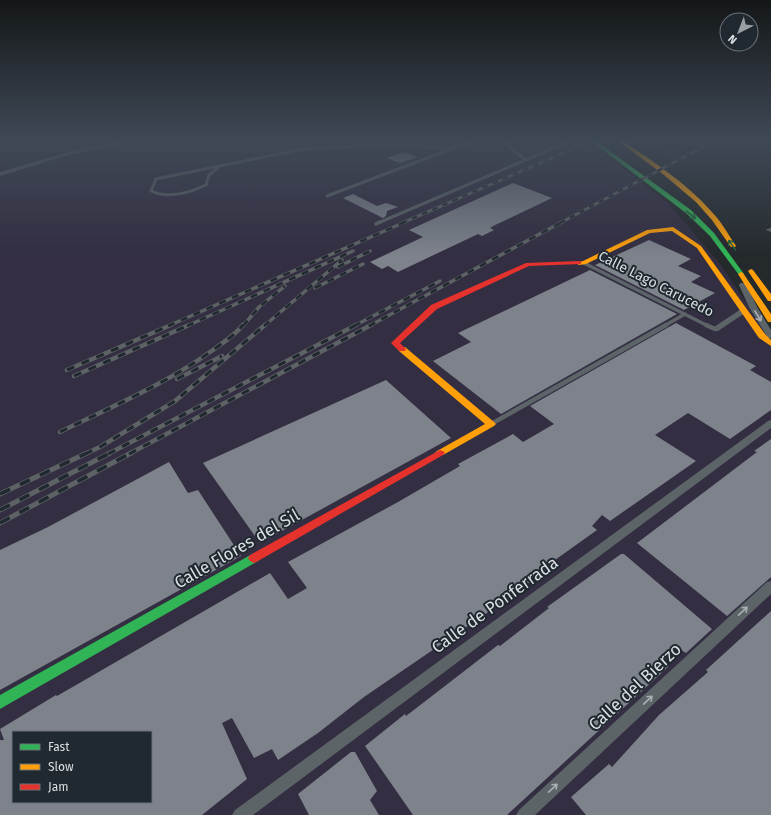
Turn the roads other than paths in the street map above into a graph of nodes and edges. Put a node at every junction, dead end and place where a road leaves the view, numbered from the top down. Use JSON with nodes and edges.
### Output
{"nodes":[{"id":1,"x":156,"y":179,"type":"edge"},
{"id":2,"x":208,"y":179,"type":"edge"},
{"id":3,"x":371,"y":179,"type":"edge"},
{"id":4,"x":481,"y":179,"type":"edge"},
{"id":5,"x":644,"y":179,"type":"edge"},
{"id":6,"x":674,"y":179,"type":"edge"},
{"id":7,"x":327,"y":196,"type":"dead end"},
{"id":8,"x":376,"y":224,"type":"dead end"},
{"id":9,"x":737,"y":251,"type":"dead end"},
{"id":10,"x":584,"y":263,"type":"junction"},
{"id":11,"x":746,"y":264,"type":"dead end"},
{"id":12,"x":737,"y":269,"type":"junction"},
{"id":13,"x":768,"y":291,"type":"edge"},
{"id":14,"x":771,"y":299,"type":"edge"},
{"id":15,"x":744,"y":311,"type":"junction"},
{"id":16,"x":685,"y":314,"type":"junction"},
{"id":17,"x":771,"y":320,"type":"edge"},
{"id":18,"x":715,"y":329,"type":"joint"},
{"id":19,"x":771,"y":336,"type":"edge"},
{"id":20,"x":771,"y":344,"type":"edge"},
{"id":21,"x":771,"y":423,"type":"edge"},
{"id":22,"x":491,"y":424,"type":"junction"},
{"id":23,"x":771,"y":586,"type":"edge"},
{"id":24,"x":0,"y":702,"type":"edge"},
{"id":25,"x":240,"y":815,"type":"edge"},
{"id":26,"x":524,"y":815,"type":"edge"}],
"edges":[{"from":1,"to":2,"type":"lane"},
{"from":3,"to":7,"type":"lane"},
{"from":4,"to":8,"type":"lane"},
{"from":5,"to":12,"type":"main road","one_way":true},
{"from":9,"to":6,"type":"main road","one_way":true},
{"from":10,"to":15,"type":"main road","name":"Calle Lago Carucedo"},
{"from":10,"to":16,"type":"lane","name":"Calle Lago Carucedo"},
{"from":10,"to":22,"type":"main road","name":"Calle Lago Carucedo"},
{"from":11,"to":13,"type":"main road"},
{"from":12,"to":17,"type":"main road"},
{"from":12,"to":19,"type":"street","one_way":true},
{"from":13,"to":14,"type":"main road"},
{"from":15,"to":18,"type":"street"},
{"from":15,"to":20,"type":"main road","name":"Calle Lago Carucedo"},
{"from":16,"to":18,"type":"lane","name":"Calle Lago Carucedo"},
{"from":16,"to":22,"type":"lane"},
{"from":21,"to":25,"type":"street","name":"Calle de Ponferrada"},
{"from":22,"to":24,"type":"main road","name":"Calle Flores del Sil"},
{"from":26,"to":23,"type":"street","name":"Calle del Bierzo","one_way":true}]}
